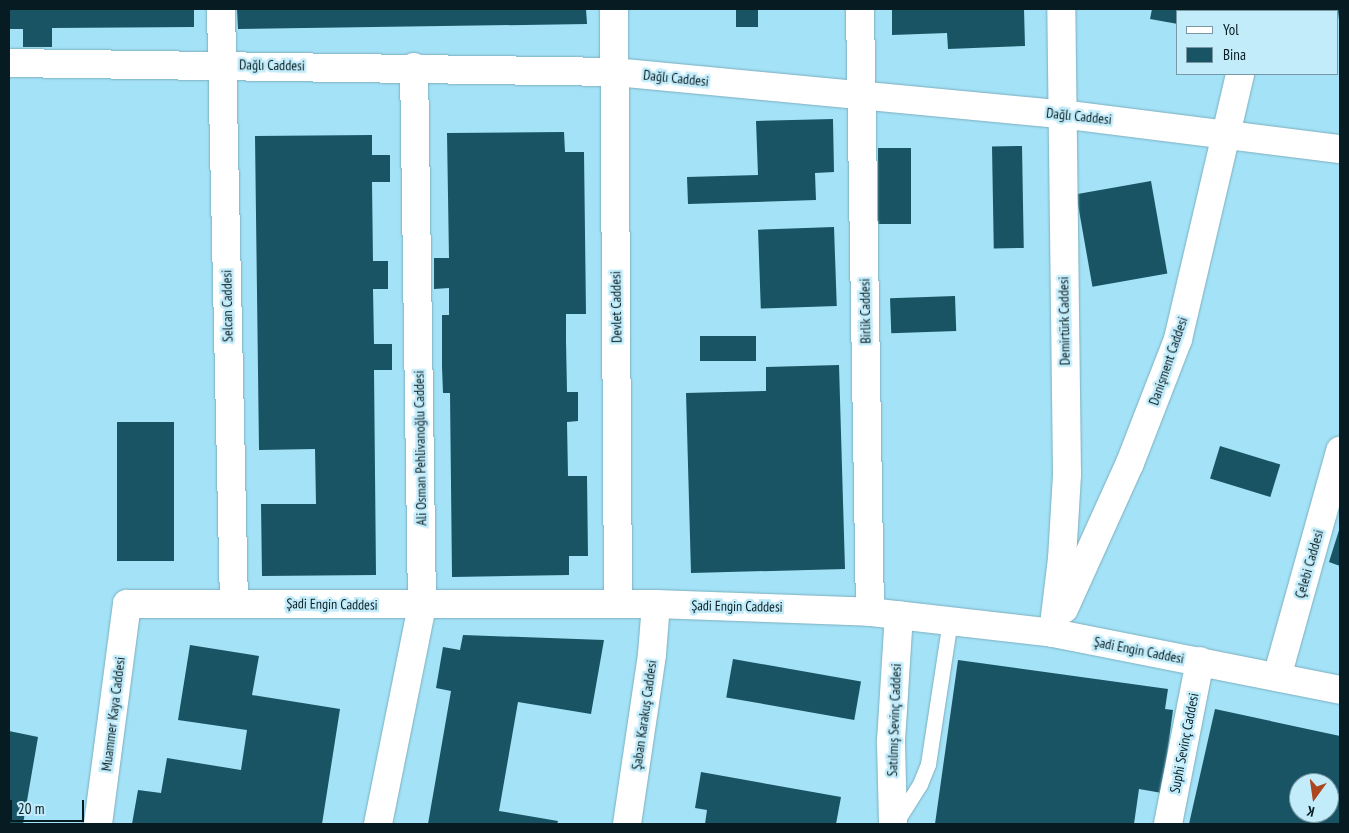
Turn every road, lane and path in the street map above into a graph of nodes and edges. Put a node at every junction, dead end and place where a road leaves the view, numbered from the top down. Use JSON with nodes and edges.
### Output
{"nodes":[{"id":1,"x":221,"y":9,"type":"edge"},
{"id":2,"x":614,"y":9,"type":"edge"},
{"id":3,"x":860,"y":9,"type":"edge"},
{"id":4,"x":1061,"y":9,"type":"edge"},
{"id":5,"x":9,"y":62,"type":"edge"},
{"id":6,"x":222,"y":65,"type":"junction"},
{"id":7,"x":414,"y":68,"type":"junction"},
{"id":8,"x":614,"y":72,"type":"junction"},
{"id":9,"x":1240,"y":75,"type":"edge"},
{"id":10,"x":862,"y":96,"type":"junction"},
{"id":11,"x":1061,"y":114,"type":"junction"},
{"id":12,"x":1226,"y":134,"type":"junction"},
{"id":13,"x":1340,"y":149,"type":"edge"},
{"id":14,"x":1340,"y":451,"type":"edge"},
{"id":15,"x":234,"y":602,"type":"junction"},
{"id":16,"x":128,"y":604,"type":"joint"},
{"id":17,"x":618,"y":604,"type":"junction"},
{"id":18,"x":656,"y":604,"type":"junction"},
{"id":19,"x":422,"y":605,"type":"junction"},
{"id":20,"x":870,"y":612,"type":"junction"},
{"id":21,"x":899,"y":615,"type":"junction"},
{"id":22,"x":950,"y":622,"type":"junction"},
{"id":23,"x":1052,"y":633,"type":"junction"},
{"id":24,"x":1200,"y":661,"type":"junction"},
{"id":25,"x":1277,"y":677,"type":"junction"},
{"id":26,"x":1340,"y":690,"type":"edge"},
{"id":27,"x":98,"y":824,"type":"edge"},
{"id":28,"x":378,"y":824,"type":"edge"},
{"id":29,"x":627,"y":824,"type":"edge"},
{"id":30,"x":894,"y":824,"type":"edge"},
{"id":31,"x":1168,"y":824,"type":"edge"}],
"edges":[{"from":1,"to":6,"type":"street","name":"Selcan Caddesi"},
{"from":2,"to":8,"type":"street","name":"Devlet Caddesi"},
{"from":3,"to":10,"type":"street","name":"Birlik Caddesi"},
{"from":4,"to":11,"type":"street","name":"Demirtürk Caddesi"},
{"from":5,"to":6,"type":"street","name":"Dağlı Caddesi"},
{"from":6,"to":7,"type":"street","name":"Dağlı Caddesi"},
{"from":6,"to":15,"type":"street","name":"Selcan Caddesi"},
{"from":7,"to":8,"type":"street","name":"Dağlı Caddesi"},
{"from":7,"to":19,"type":"street","name":"Ali Osman Pehlivanoğlu Caddesi"},
{"from":8,"to":10,"type":"street","name":"Dağlı Caddesi"},
{"from":8,"to":17,"type":"street","name":"Devlet Caddesi"},
{"from":9,"to":12,"type":"street","name":"Danişment Caddesi"},
{"from":10,"to":11,"type":"street","name":"Dağlı Caddesi"},
{"from":10,"to":20,"type":"street","name":"Birlik Caddesi"},
{"from":11,"to":12,"type":"street","name":"Dağlı Caddesi"},
{"from":11,"to":23,"type":"street","name":"Demirtürk Caddesi"},
{"from":12,"to":13,"type":"street","name":"Dağlı Caddesi"},
{"from":12,"to":23,"type":"street","name":"Danişment Caddesi"},
{"from":14,"to":25,"type":"street","name":"Çelebi Caddesi"},
{"from":15,"to":16,"type":"street","name":"Şadi Engin Caddesi"},
{"from":15,"to":19,"type":"street","name":"Şadi Engin Caddesi"},
{"from":16,"to":27,"type":"street","name":"Muammer Kaya Caddesi"},
{"from":17,"to":18,"type":"street","name":"Şadi Engin Caddesi"},
{"from":17,"to":19,"type":"street","name":"Şadi Engin Caddesi"},
{"from":18,"to":20,"type":"street","name":"Şadi Engin Caddesi"},
{"from":18,"to":29,"type":"street","name":"Şaban Karakuş Caddesi"},
{"from":19,"to":28,"type":"street","name":"Ali Osman Pehlivanoğlu Caddesi"},
{"from":20,"to":21,"type":"street","name":"Şadi Engin Caddesi"},
{"from":21,"to":22,"type":"street","name":"Şadi Engin Caddesi"},
{"from":21,"to":30,"type":"street","name":"Satılmış Sevinç Caddesi"},
{"from":22,"to":23,"type":"street","name":"Şadi Engin Caddesi"},
{"from":22,"to":30,"type":"lane"},
{"from":23,"to":24,"type":"street","name":"Şadi Engin Caddesi"},
{"from":24,"to":25,"type":"street","name":"Şadi Engin Caddesi"},
{"from":24,"to":31,"type":"street","name":"Suphi Sevinç Caddesi"},
{"from":25,"to":26,"type":"street","name":"Şadi Engin Caddesi"}]}
